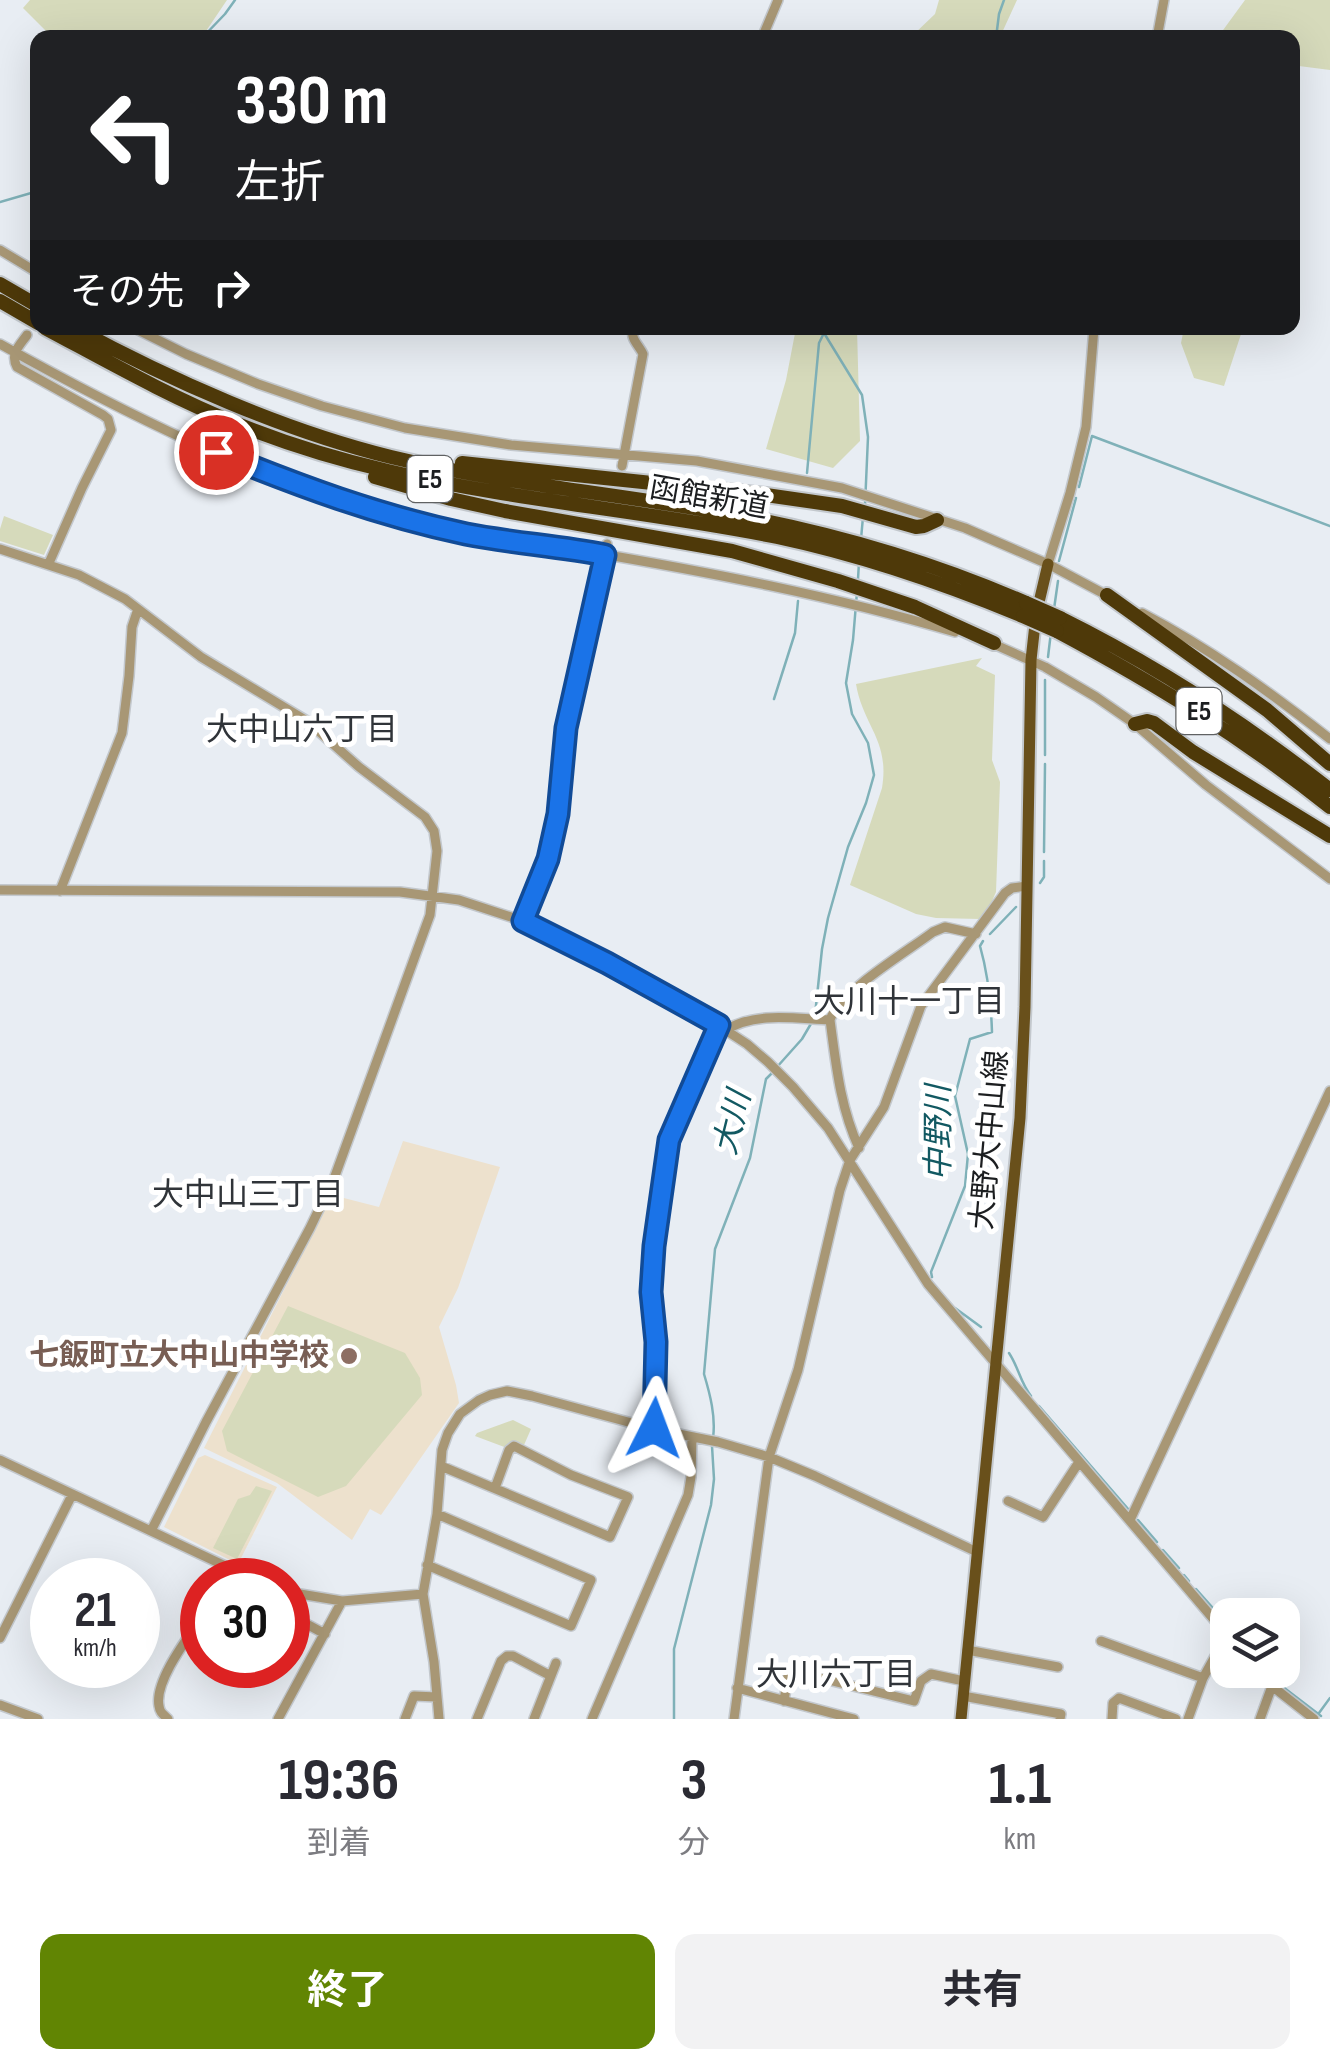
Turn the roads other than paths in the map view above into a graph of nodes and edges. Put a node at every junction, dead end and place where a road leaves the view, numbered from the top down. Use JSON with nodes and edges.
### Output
{"nodes":[{"id":1,"x":778,"y":0,"type":"edge"},
{"id":2,"x":1164,"y":0,"type":"edge"},
{"id":3,"x":765,"y":30,"type":"edge"},
{"id":4,"x":1158,"y":30,"type":"edge"},
{"id":5,"x":0,"y":250,"type":"edge"},
{"id":6,"x":30,"y":268,"type":"edge"},
{"id":7,"x":0,"y":284,"type":"edge"},
{"id":8,"x":30,"y":301,"type":"edge"},
{"id":9,"x":0,"y":302,"type":"edge"},
{"id":10,"x":30,"y":327,"type":"edge"},
{"id":11,"x":30,"y":332,"type":"edge"},
{"id":12,"x":58,"y":335,"type":"edge"},
{"id":13,"x":89,"y":335,"type":"edge"},
{"id":14,"x":148,"y":335,"type":"edge"},
{"id":15,"x":633,"y":335,"type":"edge"},
{"id":16,"x":1093,"y":335,"type":"edge"},
{"id":17,"x":0,"y":344,"type":"edge"},
{"id":18,"x":15,"y":352,"type":"junction"},
{"id":19,"x":234,"y":423,"type":"junction"},
{"id":20,"x":338,"y":443,"type":"junction"},
{"id":21,"x":624,"y":454,"type":"junction"},
{"id":22,"x":622,"y":466,"type":"dead end"},
{"id":23,"x":937,"y":520,"type":"junction"},
{"id":24,"x":607,"y":544,"type":"dead end"},
{"id":25,"x":839,"y":544,"type":"junction"},
{"id":26,"x":0,"y":549,"type":"edge"},
{"id":27,"x":605,"y":555,"type":"junction"},
{"id":28,"x":48,"y":564,"type":"junction"},
{"id":29,"x":1048,"y":564,"type":"junction"},
{"id":30,"x":1107,"y":595,"type":"junction"},
{"id":31,"x":865,"y":599,"type":"junction"},
{"id":32,"x":138,"y":610,"type":"junction"},
{"id":33,"x":1059,"y":625,"type":"junction"},
{"id":34,"x":994,"y":643,"type":"joint"},
{"id":35,"x":1031,"y":660,"type":"junction"},
{"id":36,"x":1135,"y":724,"type":"junction"},
{"id":37,"x":1330,"y":740,"type":"edge"},
{"id":38,"x":1330,"y":764,"type":"edge"},
{"id":39,"x":1330,"y":790,"type":"edge"},
{"id":40,"x":1330,"y":807,"type":"edge"},
{"id":41,"x":1330,"y":836,"type":"edge"},
{"id":42,"x":1330,"y":879,"type":"edge"},
{"id":43,"x":1027,"y":886,"type":"junction"},
{"id":44,"x":0,"y":890,"type":"edge"},
{"id":45,"x":60,"y":891,"type":"junction"},
{"id":46,"x":434,"y":896,"type":"junction"},
{"id":47,"x":523,"y":921,"type":"junction"},
{"id":48,"x":976,"y":934,"type":"junction"},
{"id":49,"x":820,"y":1019,"type":"junction"},
{"id":50,"x":722,"y":1028,"type":"junction"},
{"id":51,"x":1330,"y":1091,"type":"edge"},
{"id":52,"x":858,"y":1148,"type":"junction"},
{"id":53,"x":850,"y":1160,"type":"junction"},
{"id":54,"x":995,"y":1364,"type":"junction"},
{"id":55,"x":654,"y":1428,"type":"junction"},
{"id":56,"x":696,"y":1437,"type":"junction"},
{"id":57,"x":769,"y":1457,"type":"junction"},
{"id":58,"x":0,"y":1460,"type":"edge"},
{"id":59,"x":1078,"y":1462,"type":"junction"},
{"id":60,"x":442,"y":1466,"type":"junction"},
{"id":61,"x":495,"y":1488,"type":"junction"},
{"id":62,"x":72,"y":1495,"type":"junction"},
{"id":63,"x":1008,"y":1501,"type":"dead end"},
{"id":64,"x":437,"y":1514,"type":"junction"},
{"id":65,"x":1130,"y":1520,"type":"junction"},
{"id":66,"x":151,"y":1531,"type":"junction"},
{"id":67,"x":977,"y":1552,"type":"junction"},
{"id":68,"x":200,"y":1558,"type":"edge"},
{"id":69,"x":427,"y":1565,"type":"junction"},
{"id":70,"x":423,"y":1594,"type":"junction"},
{"id":71,"x":310,"y":1596,"type":"edge"},
{"id":72,"x":342,"y":1601,"type":"junction"},
{"id":73,"x":1210,"y":1616,"type":"edge"},
{"id":74,"x":310,"y":1626,"type":"edge"},
{"id":75,"x":325,"y":1634,"type":"junction"},
{"id":76,"x":0,"y":1638,"type":"edge"},
{"id":77,"x":1101,"y":1640,"type":"dead end"},
{"id":78,"x":180,"y":1648,"type":"edge"},
{"id":79,"x":967,"y":1650,"type":"junction"},
{"id":80,"x":556,"y":1663,"type":"dead end"},
{"id":81,"x":1058,"y":1667,"type":"dead end"},
{"id":82,"x":1210,"y":1667,"type":"edge"},
{"id":83,"x":550,"y":1676,"type":"junction"},
{"id":84,"x":1204,"y":1678,"type":"junction"},
{"id":85,"x":964,"y":1681,"type":"junction"},
{"id":86,"x":737,"y":1688,"type":"junction"},
{"id":87,"x":1271,"y":1688,"type":"edge"},
{"id":88,"x":1275,"y":1688,"type":"edge"},
{"id":89,"x":963,"y":1696,"type":"junction"},
{"id":90,"x":437,"y":1697,"type":"junction"},
{"id":91,"x":784,"y":1701,"type":"junction"},
{"id":92,"x":0,"y":1705,"type":"edge"},
{"id":93,"x":38,"y":1719,"type":"edge"},
{"id":94,"x":168,"y":1719,"type":"edge"},
{"id":95,"x":278,"y":1719,"type":"edge"},
{"id":96,"x":405,"y":1719,"type":"edge"},
{"id":97,"x":440,"y":1719,"type":"edge"},
{"id":98,"x":477,"y":1719,"type":"edge"},
{"id":99,"x":534,"y":1719,"type":"edge"},
{"id":100,"x":592,"y":1719,"type":"edge"},
{"id":101,"x":734,"y":1719,"type":"edge"},
{"id":102,"x":854,"y":1719,"type":"edge"},
{"id":103,"x":961,"y":1719,"type":"edge"},
{"id":104,"x":1060,"y":1719,"type":"edge"},
{"id":105,"x":1112,"y":1719,"type":"edge"},
{"id":106,"x":1176,"y":1719,"type":"edge"},
{"id":107,"x":1188,"y":1719,"type":"edge"},
{"id":108,"x":1260,"y":1719,"type":"edge"},
{"id":109,"x":1314,"y":1719,"type":"edge"}],
"edges":[{"from":1,"to":3,"type":"street"},
{"from":2,"to":4,"type":"street"},
{"from":5,"to":6,"type":"street"},
{"from":7,"to":8,"type":"highway"},
{"from":9,"to":10,"type":"highway"},
{"from":11,"to":18,"type":"street"},
{"from":12,"to":19,"type":"highway","name":"函館新道","number":"E5"},
{"from":13,"to":20,"type":"highway","name":"函館新道","number":"E5"},
{"from":14,"to":21,"type":"street"},
{"from":15,"to":21,"type":"street"},
{"from":16,"to":29,"type":"street"},
{"from":17,"to":18,"type":"street"},
{"from":18,"to":27,"type":"street"},
{"from":18,"to":28,"type":"street"},
{"from":19,"to":25,"type":"highway","name":"函館新道","number":"E5"},
{"from":19,"to":31,"type":"highway"},
{"from":20,"to":23,"type":"highway"},
{"from":20,"to":25,"type":"highway","name":"函館新道","number":"E5"},
{"from":21,"to":22,"type":"street"},
{"from":21,"to":23,"type":"street"},
{"from":23,"to":29,"type":"street"},
{"from":24,"to":27,"type":"street"},
{"from":25,"to":33,"type":"highway","name":"函館新道","number":"E5","bridge":true},
{"from":26,"to":28,"type":"street"},
{"from":27,"to":31,"type":"street"},
{"from":27,"to":47,"type":"street"},
{"from":28,"to":32,"type":"street"},
{"from":29,"to":30,"type":"street"},
{"from":29,"to":35,"type":"main road","name":"大野大中山線"},
{"from":30,"to":37,"type":"street"},
{"from":30,"to":38,"type":"highway"},
{"from":31,"to":34,"type":"highway"},
{"from":32,"to":45,"type":"street"},
{"from":32,"to":46,"type":"street"},
{"from":33,"to":39,"type":"highway","name":"函館新道","number":"E5"},
{"from":33,"to":40,"type":"highway","name":"函館新道","number":"E5"},
{"from":34,"to":35,"type":"street"},
{"from":35,"to":36,"type":"street"},
{"from":35,"to":43,"type":"main road","name":"大野大中山線"},
{"from":36,"to":41,"type":"highway"},
{"from":36,"to":42,"type":"street"},
{"from":43,"to":48,"type":"street"},
{"from":43,"to":54,"type":"main road","name":"大野大中山線"},
{"from":44,"to":45,"type":"street"},
{"from":45,"to":46,"type":"street"},
{"from":46,"to":47,"type":"street"},
{"from":46,"to":66,"type":"street"},
{"from":47,"to":50,"type":"street"},
{"from":48,"to":49,"type":"street"},
{"from":48,"to":52,"type":"street"},
{"from":49,"to":50,"type":"street"},
{"from":49,"to":52,"type":"street"},
{"from":50,"to":53,"type":"street"},
{"from":50,"to":55,"type":"street"},
{"from":51,"to":65,"type":"street"},
{"from":52,"to":53,"type":"street"},
{"from":53,"to":54,"type":"street"},
{"from":53,"to":57,"type":"street"},
{"from":54,"to":59,"type":"street"},
{"from":54,"to":67,"type":"main road","name":"大野大中山線"},
{"from":55,"to":56,"type":"street"},
{"from":55,"to":60,"type":"street"},
{"from":56,"to":57,"type":"street"},
{"from":56,"to":100,"type":"street"},
{"from":57,"to":67,"type":"street"},
{"from":57,"to":86,"type":"street"},
{"from":58,"to":62,"type":"street"},
{"from":59,"to":63,"type":"street"},
{"from":59,"to":65,"type":"street"},
{"from":60,"to":61,"type":"street"},
{"from":60,"to":64,"type":"street"},
{"from":61,"to":61,"type":"street"},
{"from":62,"to":66,"type":"street"},
{"from":62,"to":76,"type":"street"},
{"from":64,"to":69,"type":"street"},
{"from":64,"to":69,"type":"street"},
{"from":65,"to":73,"type":"street"},
{"from":66,"to":68,"type":"street"},
{"from":67,"to":79,"type":"main road","name":"大野大中山線"},
{"from":69,"to":70,"type":"street"},
{"from":70,"to":72,"type":"street"},
{"from":70,"to":90,"type":"street"},
{"from":71,"to":72,"type":"street"},
{"from":72,"to":75,"type":"street"},
{"from":74,"to":75,"type":"street"},
{"from":75,"to":95,"type":"street"},
{"from":77,"to":84,"type":"street"},
{"from":78,"to":94,"type":"street"},
{"from":79,"to":81,"type":"street"},
{"from":79,"to":85,"type":"main road","name":"大野大中山線"},
{"from":80,"to":83,"type":"street"},
{"from":82,"to":84,"type":"street"},
{"from":83,"to":98,"type":"street"},
{"from":83,"to":99,"type":"street"},
{"from":84,"to":107,"type":"street"},
{"from":85,"to":89,"type":"main road","name":"大野大中山線"},
{"from":85,"to":91,"type":"street"},
{"from":86,"to":91,"type":"street"},
{"from":86,"to":101,"type":"street"},
{"from":87,"to":108,"type":"street"},
{"from":88,"to":109,"type":"street"},
{"from":89,"to":103,"type":"main road","name":"大野大中山線"},
{"from":89,"to":104,"type":"street"},
{"from":90,"to":96,"type":"street"},
{"from":90,"to":97,"type":"street"},
{"from":91,"to":102,"type":"street"},
{"from":92,"to":93,"type":"street"},
{"from":105,"to":106,"type":"street"}]}
